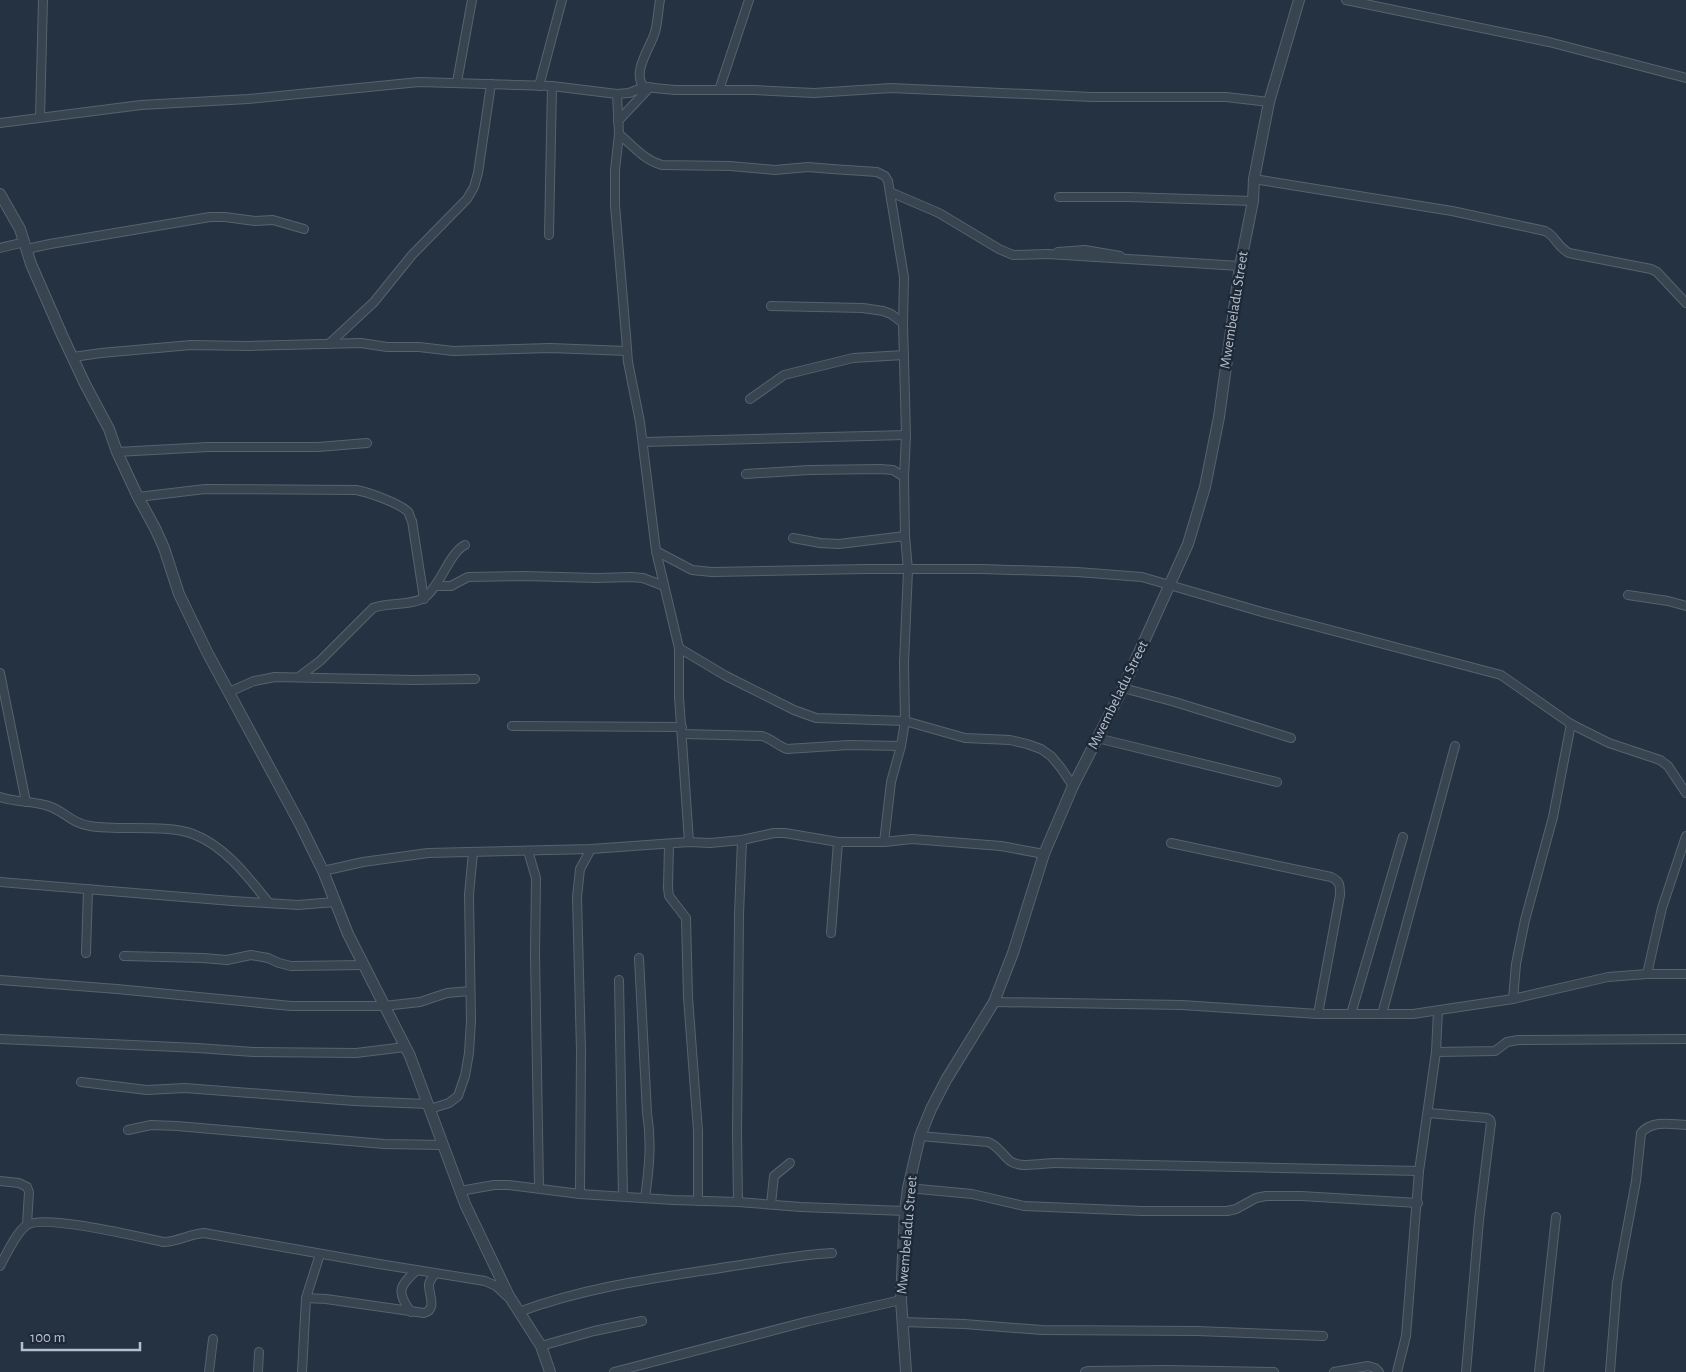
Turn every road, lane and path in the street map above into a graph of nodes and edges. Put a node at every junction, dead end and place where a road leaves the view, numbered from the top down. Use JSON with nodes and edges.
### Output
{"nodes":[{"id":1,"x":43,"y":0,"type":"edge"},
{"id":2,"x":472,"y":0,"type":"edge"},
{"id":3,"x":562,"y":0,"type":"edge"},
{"id":4,"x":660,"y":0,"type":"edge"},
{"id":5,"x":749,"y":0,"type":"edge"},
{"id":6,"x":1299,"y":0,"type":"edge"},
{"id":7,"x":1346,"y":0,"type":"edge"},
{"id":8,"x":1686,"y":78,"type":"edge"},
{"id":9,"x":457,"y":82,"type":"junction"},
{"id":10,"x":491,"y":84,"type":"junction"},
{"id":11,"x":538,"y":86,"type":"junction"},
{"id":12,"x":552,"y":86,"type":"junction"},
{"id":13,"x":647,"y":87,"type":"junction"},
{"id":14,"x":719,"y":90,"type":"junction"},
{"id":15,"x":617,"y":94,"type":"junction"},
{"id":16,"x":1269,"y":102,"type":"junction"},
{"id":17,"x":40,"y":117,"type":"junction"},
{"id":18,"x":618,"y":121,"type":"junction"},
{"id":19,"x":0,"y":124,"type":"edge"},
{"id":20,"x":619,"y":134,"type":"junction"},
{"id":21,"x":1254,"y":179,"type":"junction"},
{"id":22,"x":890,"y":192,"type":"junction"},
{"id":23,"x":0,"y":194,"type":"edge"},
{"id":24,"x":1058,"y":197,"type":"dead end"},
{"id":25,"x":1253,"y":201,"type":"junction"},
{"id":26,"x":304,"y":229,"type":"dead end"},
{"id":27,"x":549,"y":235,"type":"dead end"},
{"id":28,"x":26,"y":246,"type":"junction"},
{"id":29,"x":0,"y":248,"type":"edge"},
{"id":30,"x":1240,"y":266,"type":"junction"},
{"id":31,"x":1686,"y":303,"type":"edge"},
{"id":32,"x":772,"y":306,"type":"dead end"},
{"id":33,"x":903,"y":323,"type":"junction"},
{"id":34,"x":329,"y":344,"type":"junction"},
{"id":35,"x":627,"y":351,"type":"junction"},
{"id":36,"x":904,"y":355,"type":"junction"},
{"id":37,"x":73,"y":357,"type":"junction"},
{"id":38,"x":750,"y":399,"type":"dead end"},
{"id":39,"x":906,"y":435,"type":"junction"},
{"id":40,"x":643,"y":442,"type":"junction"},
{"id":41,"x":367,"y":443,"type":"dead end"},
{"id":42,"x":117,"y":452,"type":"junction"},
{"id":43,"x":746,"y":474,"type":"dead end"},
{"id":44,"x":904,"y":477,"type":"junction"},
{"id":45,"x":138,"y":498,"type":"junction"},
{"id":46,"x":904,"y":536,"type":"junction"},
{"id":47,"x":793,"y":538,"type":"dead end"},
{"id":48,"x":465,"y":546,"type":"dead end"},
{"id":49,"x":656,"y":551,"type":"junction"},
{"id":50,"x":908,"y":570,"type":"junction"},
{"id":51,"x":1170,"y":584,"type":"junction"},
{"id":52,"x":436,"y":586,"type":"junction"},
{"id":53,"x":664,"y":586,"type":"junction"},
{"id":54,"x":1628,"y":595,"type":"dead end"},
{"id":55,"x":424,"y":599,"type":"junction"},
{"id":56,"x":1686,"y":606,"type":"edge"},
{"id":57,"x":679,"y":648,"type":"junction"},
{"id":58,"x":0,"y":673,"type":"edge"},
{"id":59,"x":299,"y":677,"type":"junction"},
{"id":60,"x":474,"y":679,"type":"dead end"},
{"id":61,"x":1123,"y":688,"type":"junction"},
{"id":62,"x":229,"y":692,"type":"junction"},
{"id":63,"x":905,"y":721,"type":"junction"},
{"id":64,"x":1571,"y":724,"type":"junction"},
{"id":65,"x":512,"y":726,"type":"dead end"},
{"id":66,"x":682,"y":730,"type":"junction"},
{"id":67,"x":1097,"y":738,"type":"junction"},
{"id":68,"x":1291,"y":738,"type":"dead end"},
{"id":69,"x":901,"y":746,"type":"junction"},
{"id":70,"x":1455,"y":746,"type":"dead end"},
{"id":71,"x":1277,"y":782,"type":"dead end"},
{"id":72,"x":1073,"y":786,"type":"junction"},
{"id":73,"x":1686,"y":792,"type":"edge"},
{"id":74,"x":0,"y":797,"type":"edge"},
{"id":75,"x":26,"y":802,"type":"junction"},
{"id":76,"x":1686,"y":836,"type":"edge"},
{"id":77,"x":1403,"y":837,"type":"dead end"},
{"id":78,"x":742,"y":840,"type":"junction"},
{"id":79,"x":689,"y":842,"type":"junction"},
{"id":80,"x":838,"y":842,"type":"junction"},
{"id":81,"x":884,"y":842,"type":"junction"},
{"id":82,"x":1171,"y":843,"type":"dead end"},
{"id":83,"x":669,"y":844,"type":"junction"},
{"id":84,"x":591,"y":850,"type":"junction"},
{"id":85,"x":528,"y":851,"type":"junction"},
{"id":86,"x":473,"y":852,"type":"junction"},
{"id":87,"x":1044,"y":854,"type":"junction"},
{"id":88,"x":323,"y":871,"type":"junction"},
{"id":89,"x":0,"y":882,"type":"edge"},
{"id":90,"x":88,"y":889,"type":"junction"},
{"id":91,"x":269,"y":902,"type":"junction"},
{"id":92,"x":335,"y":902,"type":"junction"},
{"id":93,"x":831,"y":933,"type":"dead end"},
{"id":94,"x":86,"y":953,"type":"dead end"},
{"id":95,"x":124,"y":956,"type":"dead end"},
{"id":96,"x":639,"y":958,"type":"dead end"},
{"id":97,"x":364,"y":965,"type":"junction"},
{"id":98,"x":1647,"y":974,"type":"junction"},
{"id":99,"x":1686,"y":974,"type":"edge"},
{"id":100,"x":0,"y":980,"type":"edge"},
{"id":101,"x":619,"y":980,"type":"dead end"},
{"id":102,"x":470,"y":991,"type":"junction"},
{"id":103,"x":1513,"y":999,"type":"junction"},
{"id":104,"x":994,"y":1002,"type":"junction"},
{"id":105,"x":384,"y":1006,"type":"junction"},
{"id":106,"x":1438,"y":1011,"type":"junction"},
{"id":107,"x":1318,"y":1014,"type":"junction"},
{"id":108,"x":1351,"y":1014,"type":"junction"},
{"id":109,"x":1382,"y":1014,"type":"junction"},
{"id":110,"x":0,"y":1039,"type":"edge"},
{"id":111,"x":1686,"y":1039,"type":"edge"},
{"id":112,"x":405,"y":1047,"type":"junction"},
{"id":113,"x":1436,"y":1052,"type":"junction"},
{"id":114,"x":81,"y":1082,"type":"dead end"},
{"id":115,"x":429,"y":1107,"type":"junction"},
{"id":116,"x":1428,"y":1113,"type":"junction"},
{"id":117,"x":1686,"y":1125,"type":"edge"},
{"id":118,"x":128,"y":1130,"type":"dead end"},
{"id":119,"x":920,"y":1136,"type":"junction"},
{"id":120,"x":443,"y":1145,"type":"junction"},
{"id":121,"x":790,"y":1163,"type":"dead end"},
{"id":122,"x":1419,"y":1171,"type":"junction"},
{"id":123,"x":0,"y":1181,"type":"edge"},
{"id":124,"x":540,"y":1188,"type":"junction"},
{"id":125,"x":908,"y":1188,"type":"junction"},
{"id":126,"x":460,"y":1191,"type":"junction"},
{"id":127,"x":580,"y":1194,"type":"junction"},
{"id":128,"x":623,"y":1196,"type":"junction"},
{"id":129,"x":645,"y":1198,"type":"junction"},
{"id":130,"x":698,"y":1201,"type":"junction"},
{"id":131,"x":738,"y":1202,"type":"junction"},
{"id":132,"x":1418,"y":1203,"type":"junction"},
{"id":133,"x":771,"y":1204,"type":"junction"},
{"id":134,"x":905,"y":1211,"type":"junction"},
{"id":135,"x":1556,"y":1217,"type":"dead end"},
{"id":136,"x":28,"y":1224,"type":"junction"},
{"id":137,"x":832,"y":1253,"type":"dead end"},
{"id":138,"x":320,"y":1254,"type":"junction"},
{"id":139,"x":0,"y":1266,"type":"edge"},
{"id":140,"x":417,"y":1270,"type":"junction"},
{"id":141,"x":435,"y":1273,"type":"junction"},
{"id":142,"x":306,"y":1298,"type":"junction"},
{"id":143,"x":511,"y":1300,"type":"junction"},
{"id":144,"x":901,"y":1300,"type":"junction"},
{"id":145,"x":411,"y":1312,"type":"junction"},
{"id":146,"x":519,"y":1312,"type":"junction"},
{"id":147,"x":642,"y":1321,"type":"dead end"},
{"id":148,"x":902,"y":1322,"type":"junction"},
{"id":149,"x":1323,"y":1336,"type":"dead end"},
{"id":150,"x":213,"y":1339,"type":"dead end"},
{"id":151,"x":541,"y":1346,"type":"junction"},
{"id":152,"x":259,"y":1352,"type":"dead end"},
{"id":153,"x":209,"y":1372,"type":"edge"},
{"id":154,"x":258,"y":1372,"type":"edge"},
{"id":155,"x":302,"y":1372,"type":"edge"},
{"id":156,"x":550,"y":1372,"type":"edge"},
{"id":157,"x":614,"y":1372,"type":"edge"},
{"id":158,"x":906,"y":1372,"type":"edge"},
{"id":159,"x":1085,"y":1372,"type":"edge"},
{"id":160,"x":1274,"y":1372,"type":"edge"},
{"id":161,"x":1334,"y":1372,"type":"edge"},
{"id":162,"x":1379,"y":1372,"type":"edge"},
{"id":163,"x":1398,"y":1372,"type":"edge"},
{"id":164,"x":1466,"y":1372,"type":"edge"},
{"id":165,"x":1539,"y":1372,"type":"edge"},
{"id":166,"x":1610,"y":1372,"type":"edge"}],
"edges":[{"from":1,"to":17,"type":"street"},
{"from":2,"to":9,"type":"street"},
{"from":3,"to":11,"type":"street"},
{"from":4,"to":13,"type":"street"},
{"from":5,"to":14,"type":"street"},
{"from":6,"to":16,"type":"street","name":"Mwembeladu Street"},
{"from":7,"to":8,"type":"street"},
{"from":9,"to":10,"type":"street"},
{"from":9,"to":17,"type":"street"},
{"from":10,"to":11,"type":"street"},
{"from":10,"to":34,"type":"street"},
{"from":11,"to":12,"type":"street"},
{"from":12,"to":15,"type":"street"},
{"from":12,"to":27,"type":"street"},
{"from":13,"to":14,"type":"street"},
{"from":13,"to":15,"type":"street"},
{"from":13,"to":18,"type":"street"},
{"from":14,"to":16,"type":"street"},
{"from":15,"to":18,"type":"street"},
{"from":16,"to":21,"type":"street","name":"Mwembeladu Street"},
{"from":17,"to":19,"type":"street"},
{"from":18,"to":20,"type":"street"},
{"from":20,"to":22,"type":"street"},
{"from":20,"to":35,"type":"street"},
{"from":21,"to":25,"type":"street","name":"Mwembeladu Street"},
{"from":21,"to":31,"type":"street"},
{"from":22,"to":30,"type":"street"},
{"from":22,"to":33,"type":"street"},
{"from":23,"to":28,"type":"street"},
{"from":24,"to":25,"type":"street"},
{"from":25,"to":30,"type":"street","name":"Mwembeladu Street"},
{"from":26,"to":28,"type":"street"},
{"from":28,"to":29,"type":"street"},
{"from":28,"to":37,"type":"street"},
{"from":30,"to":51,"type":"street","name":"Mwembeladu Street"},
{"from":32,"to":33,"type":"street"},
{"from":33,"to":36,"type":"street"},
{"from":34,"to":35,"type":"street"},
{"from":34,"to":37,"type":"street"},
{"from":35,"to":40,"type":"street"},
{"from":36,"to":38,"type":"street"},
{"from":36,"to":39,"type":"street"},
{"from":37,"to":42,"type":"street"},
{"from":39,"to":40,"type":"street"},
{"from":39,"to":44,"type":"street"},
{"from":40,"to":49,"type":"street"},
{"from":41,"to":42,"type":"street"},
{"from":42,"to":45,"type":"street"},
{"from":43,"to":44,"type":"street"},
{"from":44,"to":46,"type":"street"},
{"from":45,"to":55,"type":"street"},
{"from":45,"to":62,"type":"street"},
{"from":46,"to":47,"type":"street"},
{"from":46,"to":50,"type":"street"},
{"from":48,"to":52,"type":"street"},
{"from":49,"to":50,"type":"street"},
{"from":49,"to":53,"type":"street"},
{"from":50,"to":51,"type":"street"},
{"from":50,"to":63,"type":"street"},
{"from":51,"to":61,"type":"street","name":"Mwembeladu Street"},
{"from":51,"to":64,"type":"street"},
{"from":52,"to":53,"type":"street"},
{"from":52,"to":55,"type":"street"},
{"from":53,"to":57,"type":"street"},
{"from":54,"to":56,"type":"street"},
{"from":55,"to":59,"type":"street"},
{"from":57,"to":63,"type":"street"},
{"from":57,"to":66,"type":"street"},
{"from":58,"to":75,"type":"street"},
{"from":59,"to":60,"type":"street"},
{"from":59,"to":62,"type":"street"},
{"from":61,"to":67,"type":"street","name":"Mwembeladu Street"},
{"from":61,"to":68,"type":"street"},
{"from":62,"to":88,"type":"street"},
{"from":63,"to":69,"type":"street"},
{"from":63,"to":72,"type":"street"},
{"from":64,"to":73,"type":"street"},
{"from":64,"to":103,"type":"street"},
{"from":65,"to":66,"type":"street"},
{"from":66,"to":69,"type":"street"},
{"from":66,"to":79,"type":"street"},
{"from":67,"to":71,"type":"street"},
{"from":67,"to":72,"type":"street","name":"Mwembeladu Street"},
{"from":69,"to":81,"type":"street"},
{"from":70,"to":109,"type":"street"},
{"from":72,"to":87,"type":"street","name":"Mwembeladu Street"},
{"from":74,"to":75,"type":"street"},
{"from":75,"to":91,"type":"street"},
{"from":76,"to":98,"type":"street"},
{"from":77,"to":108,"type":"street"},
{"from":78,"to":79,"type":"street"},
{"from":78,"to":80,"type":"street"},
{"from":78,"to":131,"type":"street"},
{"from":79,"to":83,"type":"street"},
{"from":80,"to":81,"type":"street"},
{"from":80,"to":93,"type":"street"},
{"from":81,"to":87,"type":"street"},
{"from":82,"to":107,"type":"street"},
{"from":83,"to":84,"type":"street"},
{"from":83,"to":130,"type":"street"},
{"from":84,"to":85,"type":"street"},
{"from":84,"to":127,"type":"street"},
{"from":85,"to":86,"type":"street"},
{"from":85,"to":124,"type":"street"},
{"from":86,"to":88,"type":"street"},
{"from":86,"to":102,"type":"street"},
{"from":87,"to":104,"type":"street","name":"Mwembeladu Street"},
{"from":88,"to":92,"type":"street"},
{"from":89,"to":90,"type":"street"},
{"from":90,"to":91,"type":"street"},
{"from":90,"to":94,"type":"street"},
{"from":91,"to":92,"type":"street"},
{"from":92,"to":97,"type":"street"},
{"from":95,"to":97,"type":"street"},
{"from":96,"to":129,"type":"street"},
{"from":97,"to":105,"type":"street"},
{"from":98,"to":99,"type":"street"},
{"from":98,"to":103,"type":"street"},
{"from":100,"to":105,"type":"street"},
{"from":101,"to":128,"type":"street"},
{"from":102,"to":105,"type":"street"},
{"from":102,"to":115,"type":"street"},
{"from":103,"to":106,"type":"street"},
{"from":104,"to":107,"type":"street"},
{"from":104,"to":119,"type":"street","name":"Mwembeladu Street"},
{"from":105,"to":112,"type":"street"},
{"from":106,"to":109,"type":"street"},
{"from":106,"to":113,"type":"street"},
{"from":107,"to":108,"type":"street"},
{"from":108,"to":109,"type":"street"},
{"from":110,"to":112,"type":"street"},
{"from":111,"to":113,"type":"street"},
{"from":112,"to":115,"type":"street"},
{"from":113,"to":116,"type":"street"},
{"from":114,"to":115,"type":"street"},
{"from":115,"to":120,"type":"street"},
{"from":116,"to":122,"type":"street"},
{"from":116,"to":164,"type":"street"},
{"from":117,"to":166,"type":"street"},
{"from":118,"to":120,"type":"street"},
{"from":119,"to":122,"type":"street"},
{"from":119,"to":125,"type":"street","name":"Mwembeladu Street"},
{"from":120,"to":126,"type":"street"},
{"from":121,"to":133,"type":"street"},
{"from":122,"to":132,"type":"street"},
{"from":123,"to":136,"type":"street"},
{"from":124,"to":126,"type":"street"},
{"from":124,"to":127,"type":"street"},
{"from":125,"to":132,"type":"street"},
{"from":125,"to":134,"type":"street","name":"Mwembeladu Street"},
{"from":126,"to":143,"type":"street"},
{"from":127,"to":128,"type":"street"},
{"from":128,"to":129,"type":"street"},
{"from":129,"to":130,"type":"street"},
{"from":130,"to":131,"type":"street"},
{"from":131,"to":133,"type":"street"},
{"from":132,"to":163,"type":"street"},
{"from":133,"to":134,"type":"street"},
{"from":134,"to":144,"type":"street","name":"Mwembeladu Street"},
{"from":135,"to":165,"type":"street"},
{"from":136,"to":138,"type":"street"},
{"from":136,"to":139,"type":"street"},
{"from":137,"to":146,"type":"street"},
{"from":138,"to":140,"type":"street"},
{"from":138,"to":142,"type":"street"},
{"from":140,"to":141,"type":"street"},
{"from":140,"to":145,"type":"street"},
{"from":141,"to":143,"type":"street"},
{"from":141,"to":145,"type":"street"},
{"from":142,"to":145,"type":"street"},
{"from":142,"to":155,"type":"street"},
{"from":143,"to":146,"type":"street"},
{"from":144,"to":148,"type":"street","name":"Mwembeladu Street"},
{"from":144,"to":157,"type":"street"},
{"from":146,"to":151,"type":"street"},
{"from":147,"to":151,"type":"street"},
{"from":148,"to":149,"type":"street"},
{"from":148,"to":158,"type":"street","name":"Mwembeladu Street"},
{"from":150,"to":153,"type":"street"},
{"from":151,"to":156,"type":"street"},
{"from":152,"to":154,"type":"street"},
{"from":159,"to":160,"type":"street"},
{"from":161,"to":162,"type":"street"}]}
